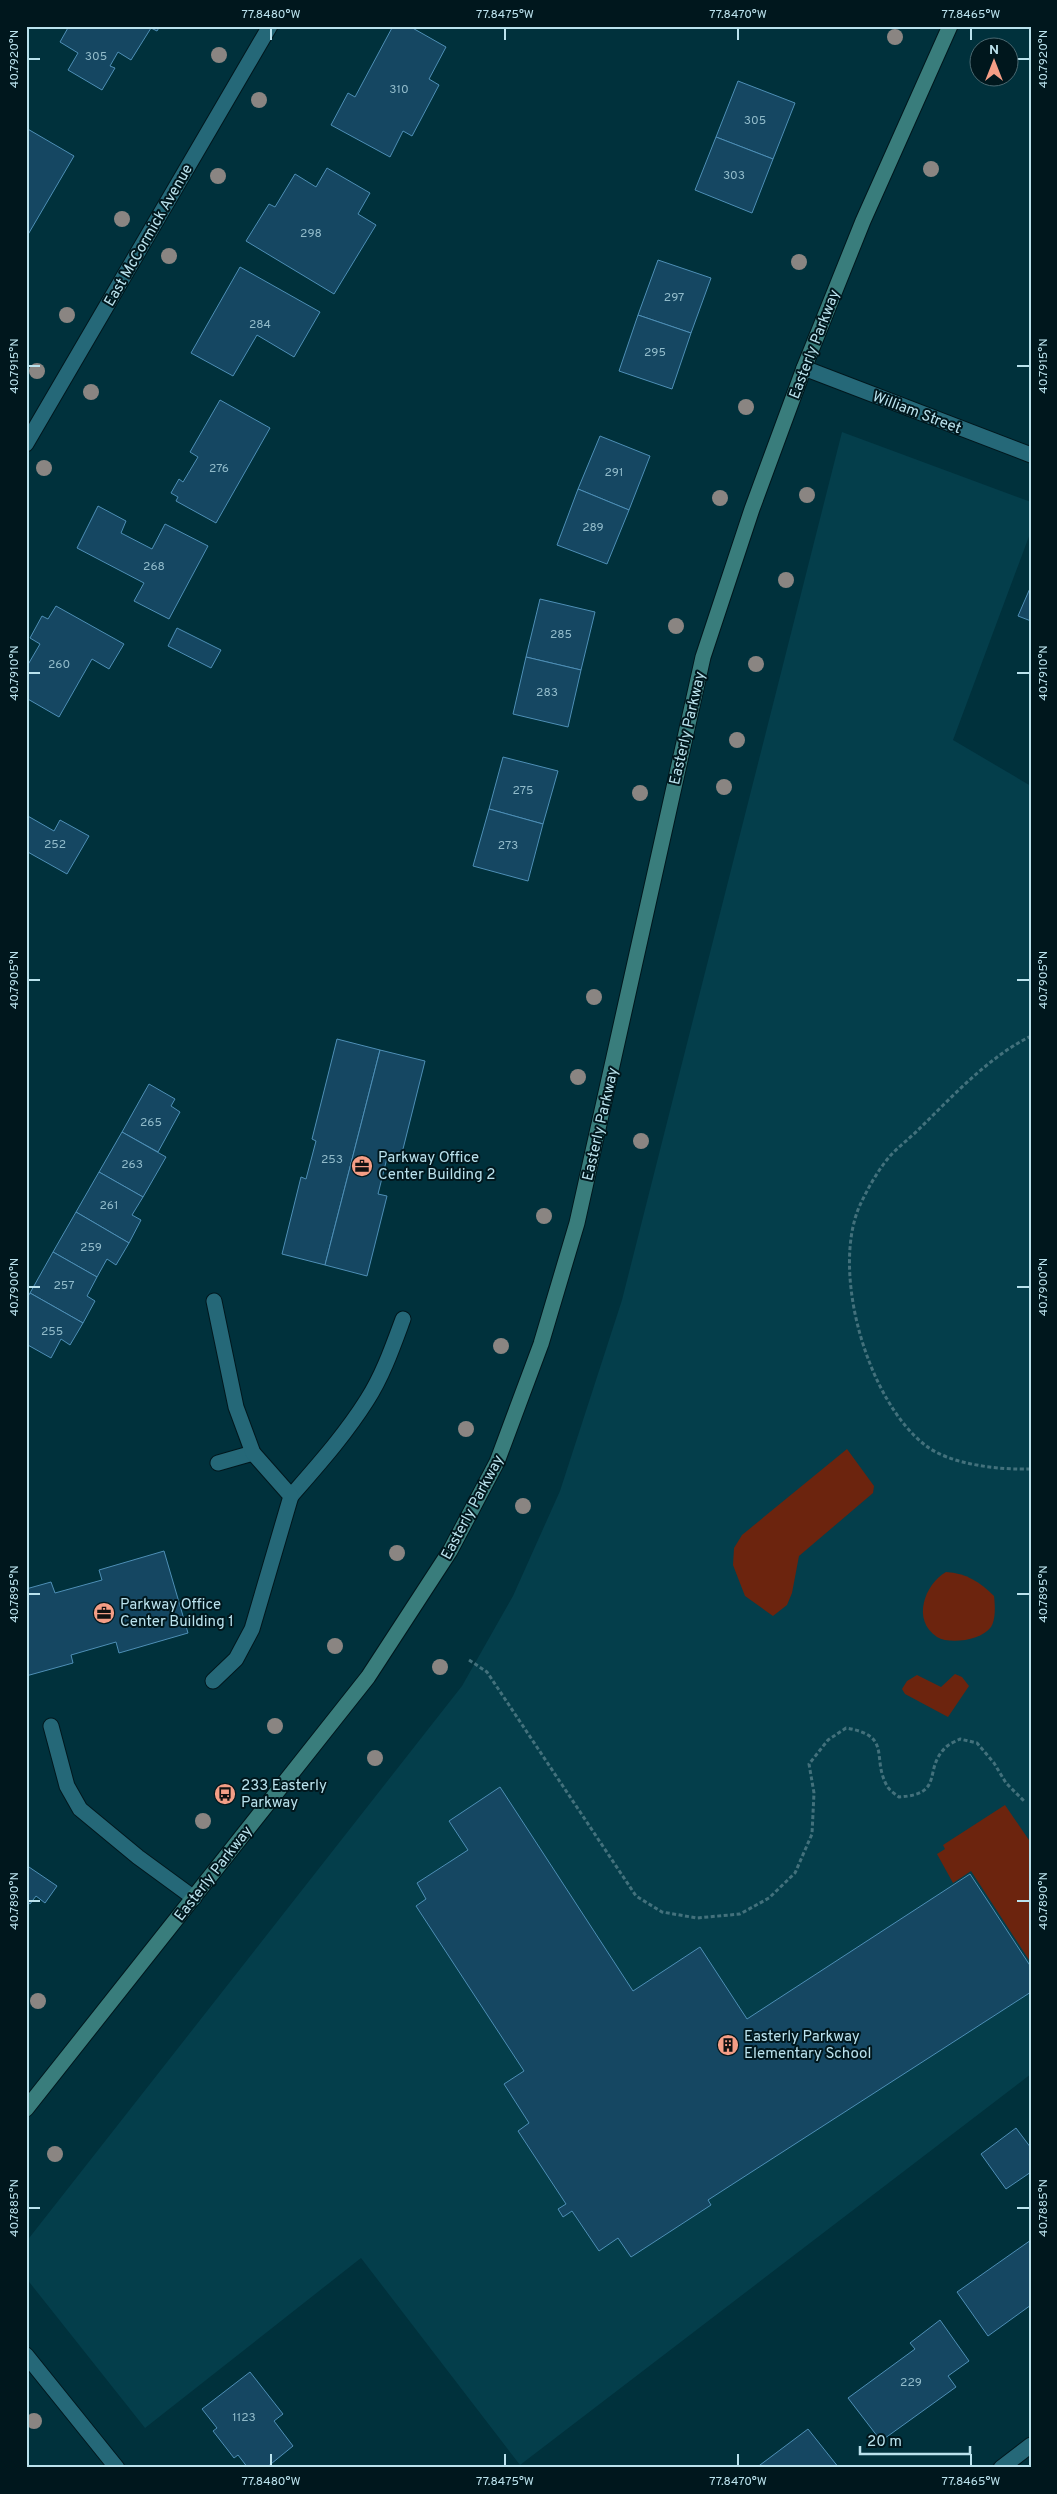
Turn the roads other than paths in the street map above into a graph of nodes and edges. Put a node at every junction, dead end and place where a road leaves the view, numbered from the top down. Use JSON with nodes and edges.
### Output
{"nodes":[{"id":1,"x":270,"y":26,"type":"edge"},
{"id":2,"x":950,"y":26,"type":"edge"},
{"id":3,"x":804,"y":368,"type":"junction"},
{"id":4,"x":26,"y":444,"type":"edge"},
{"id":5,"x":1031,"y":455,"type":"edge"},
{"id":6,"x":214,"y":1302,"type":"dead end"},
{"id":7,"x":404,"y":1319,"type":"dead end"},
{"id":8,"x":253,"y":1453,"type":"junction"},
{"id":9,"x":218,"y":1463,"type":"dead end"},
{"id":10,"x":291,"y":1496,"type":"junction"},
{"id":11,"x":213,"y":1681,"type":"dead end"},
{"id":12,"x":51,"y":1726,"type":"dead end"},
{"id":13,"x":194,"y":1898,"type":"junction"},
{"id":14,"x":26,"y":2109,"type":"edge"},
{"id":15,"x":26,"y":2355,"type":"edge"},
{"id":16,"x":1031,"y":2445,"type":"edge"},
{"id":17,"x":117,"y":2468,"type":"edge"},
{"id":18,"x":1001,"y":2468,"type":"edge"}],
"edges":[{"from":1,"to":4,"type":"street","name":"East McCormick Avenue"},
{"from":2,"to":3,"type":"main road","name":"Easterly Parkway"},
{"from":3,"to":5,"type":"street","name":"William Street"},
{"from":3,"to":13,"type":"main road","name":"Easterly Parkway"},
{"from":6,"to":8,"type":"street"},
{"from":7,"to":10,"type":"street"},
{"from":8,"to":9,"type":"street"},
{"from":8,"to":10,"type":"street"},
{"from":10,"to":11,"type":"street"},
{"from":12,"to":13,"type":"street"},
{"from":13,"to":14,"type":"main road","name":"Easterly Parkway"},
{"from":15,"to":17,"type":"street"},
{"from":16,"to":18,"type":"street"}]}
